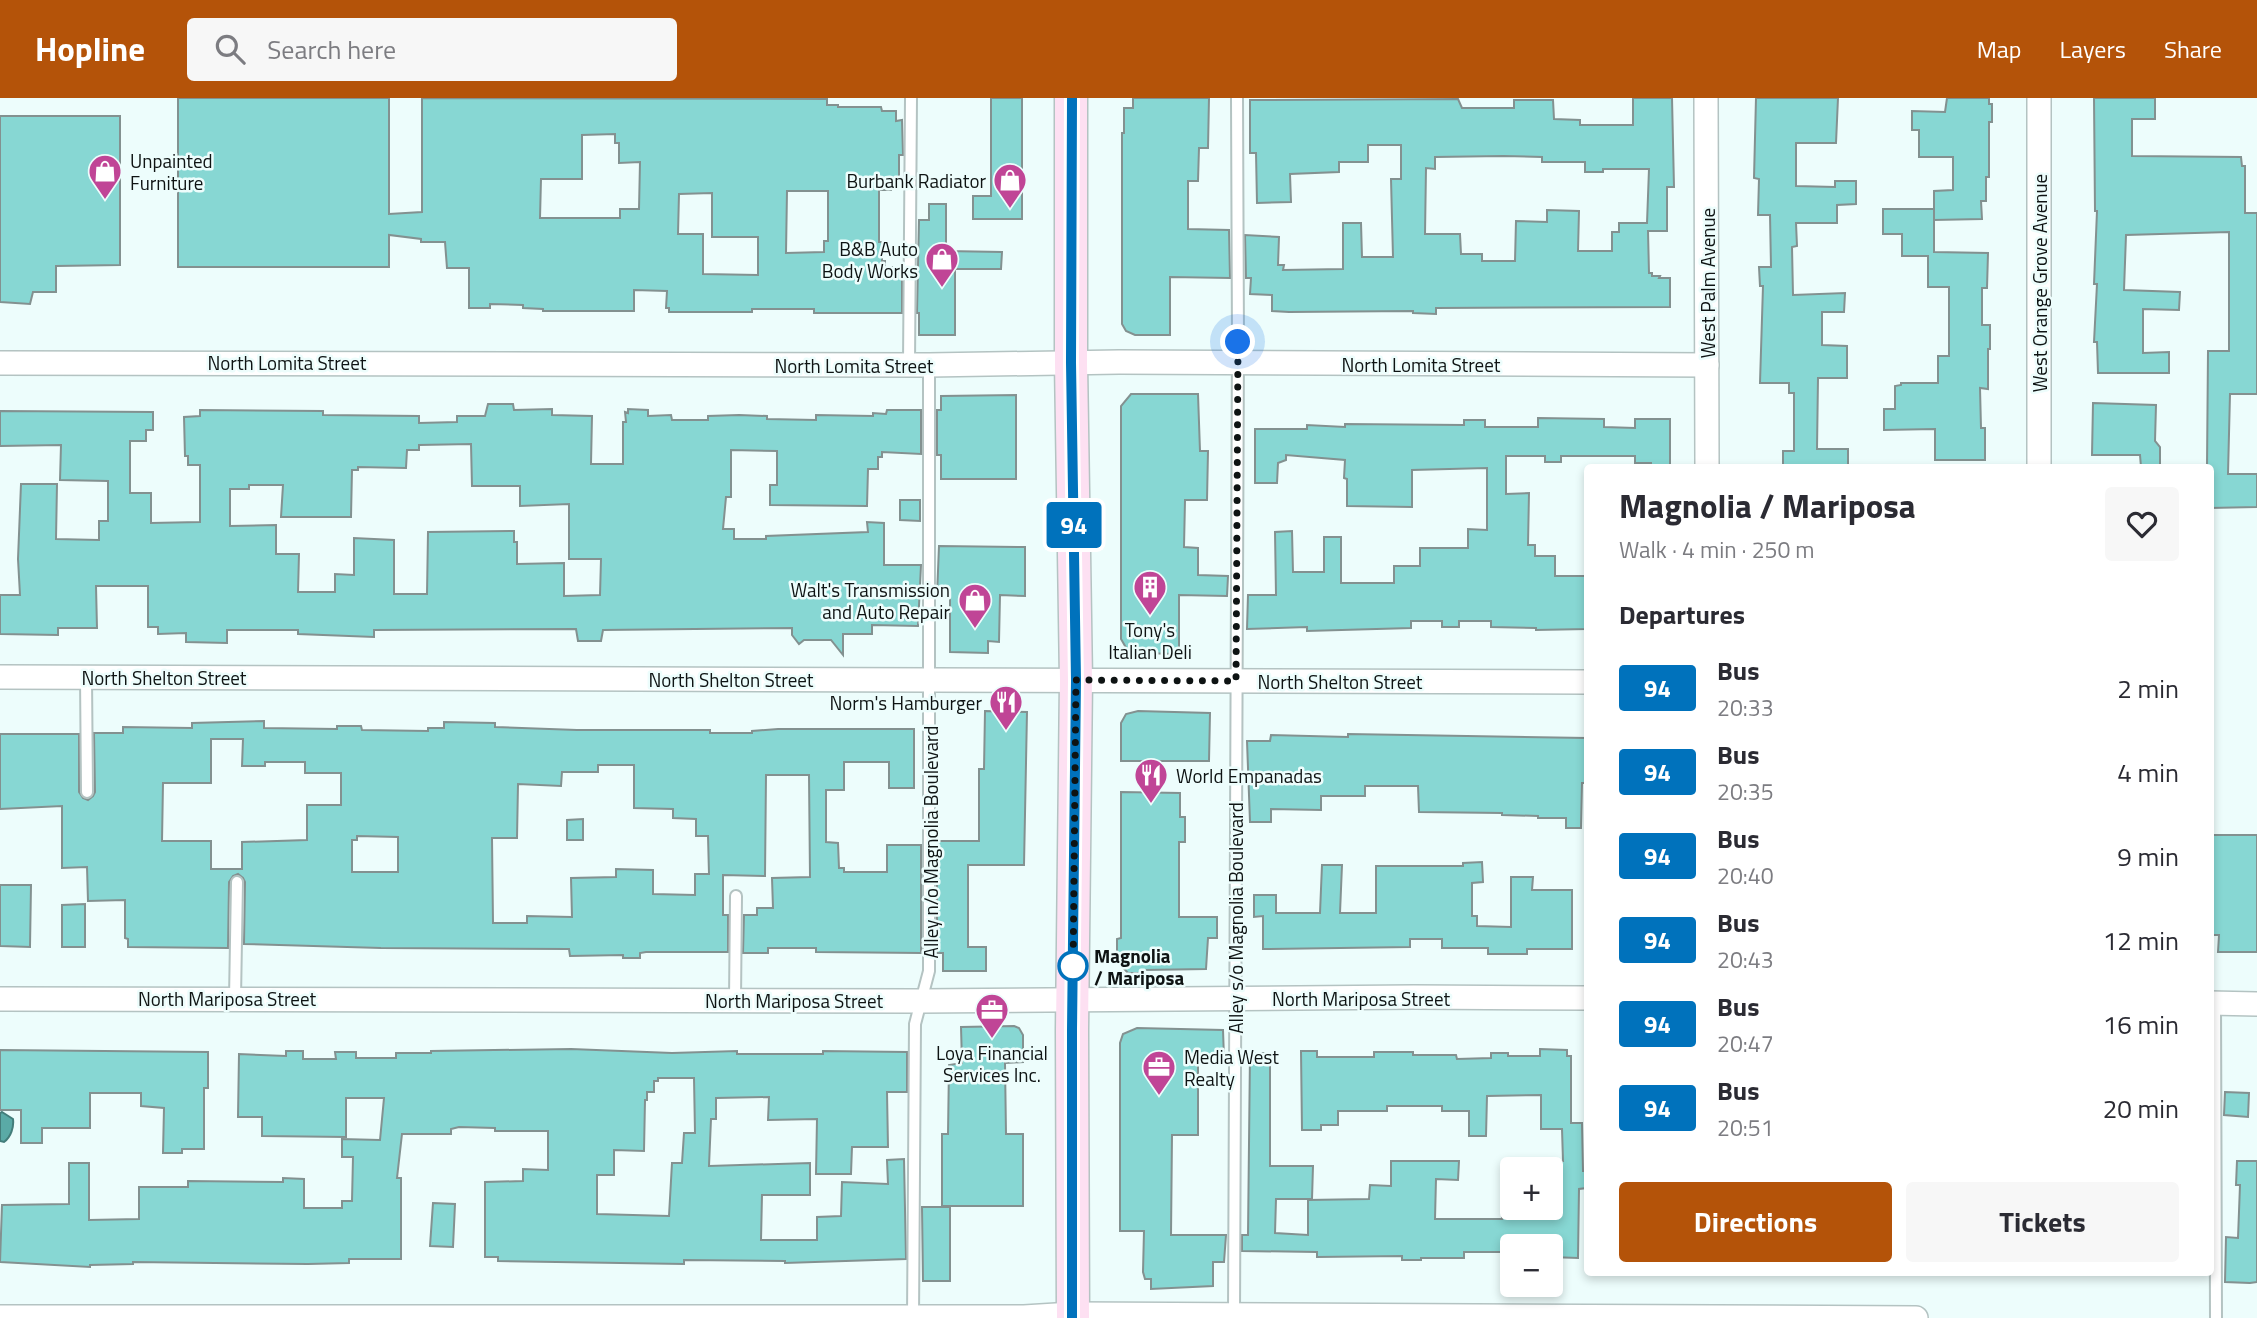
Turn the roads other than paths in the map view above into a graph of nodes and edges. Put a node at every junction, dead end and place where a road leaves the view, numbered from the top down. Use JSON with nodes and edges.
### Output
{"nodes":[{"id":1,"x":911,"y":98,"type":"edge"},
{"id":2,"x":1072,"y":98,"type":"edge"},
{"id":3,"x":1237,"y":98,"type":"edge"},
{"id":4,"x":1706,"y":98,"type":"edge"},
{"id":5,"x":2039,"y":98,"type":"edge"},
{"id":6,"x":0,"y":363,"type":"edge"},
{"id":7,"x":1071,"y":363,"type":"junction"},
{"id":8,"x":1238,"y":363,"type":"junction"},
{"id":9,"x":919,"y":364,"type":"junction"},
{"id":10,"x":1707,"y":365,"type":"junction"},
{"id":11,"x":1707,"y":464,"type":"edge"},
{"id":12,"x":2039,"y":464,"type":"edge"},
{"id":13,"x":0,"y":677,"type":"edge"},
{"id":14,"x":86,"y":677,"type":"junction"},
{"id":15,"x":930,"y":680,"type":"junction"},
{"id":16,"x":1076,"y":680,"type":"junction"},
{"id":17,"x":1236,"y":681,"type":"junction"},
{"id":18,"x":1584,"y":682,"type":"edge"},
{"id":19,"x":87,"y":792,"type":"dead end"},
{"id":20,"x":237,"y":882,"type":"dead end"},
{"id":21,"x":736,"y":896,"type":"dead end"},
{"id":22,"x":235,"y":998,"type":"junction"},
{"id":23,"x":0,"y":999,"type":"edge"},
{"id":24,"x":1234,"y":999,"type":"junction"},
{"id":25,"x":1584,"y":999,"type":"edge"},
{"id":26,"x":735,"y":1000,"type":"junction"},
{"id":27,"x":921,"y":1001,"type":"junction"},
{"id":28,"x":1073,"y":1001,"type":"junction"},
{"id":29,"x":2214,"y":1003,"type":"edge"},
{"id":30,"x":2257,"y":1004,"type":"edge"},
{"id":31,"x":2214,"y":1160,"type":"edge"},
{"id":32,"x":1072,"y":1316,"type":"edge"},
{"id":33,"x":0,"y":1317,"type":"edge"},
{"id":34,"x":913,"y":1317,"type":"edge"},
{"id":35,"x":1234,"y":1317,"type":"edge"},
{"id":36,"x":1916,"y":1318,"type":"edge"},
{"id":37,"x":2216,"y":1318,"type":"edge"}],
"edges":[{"from":1,"to":9,"type":"lane","name":"Alley n/o Magnolia Boulevard"},
{"from":2,"to":7,"type":"main road"},
{"from":3,"to":8,"type":"lane","name":"Alley s/o Magnolia Boulevard"},
{"from":4,"to":10,"type":"street","name":"West Palm Avenue"},
{"from":5,"to":12,"type":"street","name":"West Orange Grove Avenue"},
{"from":6,"to":9,"type":"street","name":"North Lomita Street"},
{"from":7,"to":8,"type":"street","name":"North Lomita Street"},
{"from":7,"to":9,"type":"street","name":"North Lomita Street"},
{"from":7,"to":16,"type":"main road"},
{"from":8,"to":10,"type":"street","name":"North Lomita Street"},
{"from":8,"to":17,"type":"lane","name":"Alley s/o Magnolia Boulevard"},
{"from":9,"to":15,"type":"lane","name":"Alley n/o Magnolia Boulevard"},
{"from":10,"to":11,"type":"street","name":"West Palm Avenue"},
{"from":13,"to":14,"type":"street","name":"North Shelton Street"},
{"from":14,"to":15,"type":"street","name":"North Shelton Street"},
{"from":14,"to":19,"type":"lane"},
{"from":15,"to":16,"type":"street","name":"North Shelton Street"},
{"from":15,"to":27,"type":"lane","name":"Alley n/o Magnolia Boulevard"},
{"from":16,"to":17,"type":"street","name":"North Shelton Street"},
{"from":16,"to":28,"type":"main road"},
{"from":17,"to":18,"type":"street","name":"North Shelton Street"},
{"from":17,"to":24,"type":"lane","name":"Alley s/o Magnolia Boulevard"},
{"from":20,"to":22,"type":"lane"},
{"from":21,"to":26,"type":"lane"},
{"from":22,"to":23,"type":"street","name":"North Mariposa Street"},
{"from":22,"to":26,"type":"street","name":"North Mariposa Street"},
{"from":24,"to":25,"type":"street","name":"North Mariposa Street"},
{"from":24,"to":28,"type":"street","name":"North Mariposa Street"},
{"from":24,"to":35,"type":"lane","name":"Alley s/o Magnolia Boulevard"},
{"from":26,"to":27,"type":"street","name":"North Mariposa Street"},
{"from":27,"to":28,"type":"street","name":"North Mariposa Street"},
{"from":27,"to":34,"type":"lane","name":"Alley n/o Magnolia Boulevard"},
{"from":28,"to":32,"type":"main road"},
{"from":29,"to":30,"type":"street"},
{"from":31,"to":37,"type":"lane"},
{"from":32,"to":34,"type":"street"},
{"from":32,"to":35,"type":"street"},
{"from":33,"to":34,"type":"street"},
{"from":35,"to":36,"type":"street"}]}
